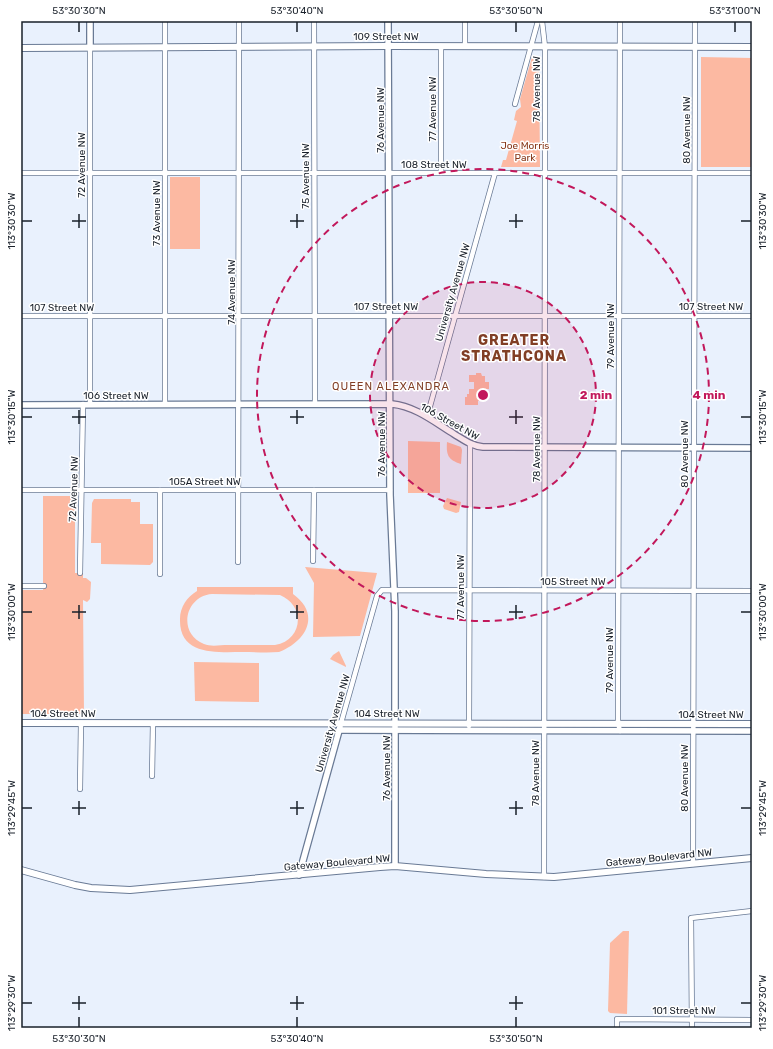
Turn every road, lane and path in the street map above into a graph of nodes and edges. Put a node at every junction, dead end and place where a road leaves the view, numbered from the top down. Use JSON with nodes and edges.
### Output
{"nodes":[{"id":1,"x":90,"y":21,"type":"edge"},
{"id":2,"x":165,"y":21,"type":"edge"},
{"id":3,"x":239,"y":21,"type":"edge"},
{"id":4,"x":314,"y":21,"type":"edge"},
{"id":5,"x":388,"y":21,"type":"edge"},
{"id":6,"x":465,"y":21,"type":"edge"},
{"id":7,"x":538,"y":21,"type":"edge"},
{"id":8,"x":542,"y":21,"type":"edge"},
{"id":9,"x":620,"y":21,"type":"edge"},
{"id":10,"x":695,"y":21,"type":"edge"},
{"id":11,"x":239,"y":46,"type":"junction"},
{"id":12,"x":314,"y":46,"type":"junction"},
{"id":13,"x":388,"y":46,"type":"junction"},
{"id":14,"x":441,"y":46,"type":"junction"},
{"id":15,"x":465,"y":46,"type":"junction"},
{"id":16,"x":90,"y":47,"type":"junction"},
{"id":17,"x":165,"y":47,"type":"junction"},
{"id":18,"x":531,"y":47,"type":"junction"},
{"id":19,"x":545,"y":47,"type":"junction"},
{"id":20,"x":620,"y":47,"type":"junction"},
{"id":21,"x":695,"y":47,"type":"junction"},
{"id":22,"x":752,"y":47,"type":"edge"},
{"id":23,"x":21,"y":48,"type":"edge"},
{"id":24,"x":515,"y":104,"type":"dead end"},
{"id":25,"x":21,"y":173,"type":"edge"},
{"id":26,"x":90,"y":173,"type":"junction"},
{"id":27,"x":165,"y":173,"type":"junction"},
{"id":28,"x":240,"y":173,"type":"junction"},
{"id":29,"x":314,"y":173,"type":"junction"},
{"id":30,"x":389,"y":173,"type":"junction"},
{"id":31,"x":441,"y":173,"type":"junction"},
{"id":32,"x":495,"y":173,"type":"junction"},
{"id":33,"x":545,"y":173,"type":"junction"},
{"id":34,"x":619,"y":173,"type":"junction"},
{"id":35,"x":695,"y":173,"type":"junction"},
{"id":36,"x":752,"y":173,"type":"edge"},
{"id":37,"x":240,"y":315,"type":"junction"},
{"id":38,"x":315,"y":315,"type":"junction"},
{"id":39,"x":389,"y":315,"type":"junction"},
{"id":40,"x":455,"y":315,"type":"junction"},
{"id":41,"x":545,"y":315,"type":"junction"},
{"id":42,"x":619,"y":315,"type":"junction"},
{"id":43,"x":694,"y":315,"type":"junction"},
{"id":44,"x":21,"y":316,"type":"edge"},
{"id":45,"x":90,"y":316,"type":"junction"},
{"id":46,"x":165,"y":316,"type":"junction"},
{"id":47,"x":752,"y":316,"type":"edge"},
{"id":48,"x":21,"y":404,"type":"edge"},
{"id":49,"x":83,"y":404,"type":"junction"},
{"id":50,"x":90,"y":404,"type":"junction"},
{"id":51,"x":165,"y":404,"type":"junction"},
{"id":52,"x":239,"y":404,"type":"junction"},
{"id":53,"x":315,"y":404,"type":"junction"},
{"id":54,"x":390,"y":404,"type":"junction"},
{"id":55,"x":427,"y":417,"type":"junction"},
{"id":56,"x":470,"y":444,"type":"junction"},
{"id":57,"x":545,"y":447,"type":"junction"},
{"id":58,"x":619,"y":448,"type":"junction"},
{"id":59,"x":694,"y":448,"type":"junction"},
{"id":60,"x":752,"y":448,"type":"edge"},
{"id":61,"x":21,"y":490,"type":"edge"},
{"id":62,"x":81,"y":490,"type":"junction"},
{"id":63,"x":160,"y":490,"type":"junction"},
{"id":64,"x":238,"y":490,"type":"junction"},
{"id":65,"x":314,"y":490,"type":"junction"},
{"id":66,"x":390,"y":490,"type":"junction"},
{"id":67,"x":313,"y":561,"type":"dead end"},
{"id":68,"x":238,"y":562,"type":"dead end"},
{"id":69,"x":80,"y":573,"type":"dead end"},
{"id":70,"x":160,"y":574,"type":"dead end"},
{"id":71,"x":21,"y":586,"type":"edge"},
{"id":72,"x":44,"y":586,"type":"dead end"},
{"id":73,"x":395,"y":590,"type":"junction"},
{"id":74,"x":469,"y":590,"type":"junction"},
{"id":75,"x":544,"y":590,"type":"junction"},
{"id":76,"x":618,"y":590,"type":"junction"},
{"id":77,"x":693,"y":591,"type":"junction"},
{"id":78,"x":752,"y":591,"type":"edge"},
{"id":79,"x":21,"y":723,"type":"edge"},
{"id":80,"x":81,"y":723,"type":"junction"},
{"id":81,"x":153,"y":723,"type":"junction"},
{"id":82,"x":341,"y":723,"type":"junction"},
{"id":83,"x":618,"y":723,"type":"junction"},
{"id":84,"x":396,"y":724,"type":"junction"},
{"id":85,"x":469,"y":724,"type":"junction"},
{"id":86,"x":544,"y":724,"type":"junction"},
{"id":87,"x":693,"y":724,"type":"junction"},
{"id":88,"x":752,"y":724,"type":"edge"},
{"id":89,"x":339,"y":730,"type":"junction"},
{"id":90,"x":396,"y":731,"type":"junction"},
{"id":91,"x":469,"y":731,"type":"junction"},
{"id":92,"x":620,"y":731,"type":"junction"},
{"id":93,"x":693,"y":731,"type":"junction"},
{"id":94,"x":752,"y":731,"type":"edge"},
{"id":95,"x":544,"y":732,"type":"junction"},
{"id":96,"x":152,"y":776,"type":"dead end"},
{"id":97,"x":80,"y":789,"type":"dead end"},
{"id":98,"x":752,"y":858,"type":"edge"},
{"id":99,"x":692,"y":864,"type":"junction"},
{"id":100,"x":395,"y":866,"type":"junction"},
{"id":101,"x":21,"y":870,"type":"edge"},
{"id":102,"x":299,"y":875,"type":"junction"},
{"id":103,"x":544,"y":877,"type":"junction"},
{"id":104,"x":752,"y":911,"type":"edge"},
{"id":105,"x":692,"y":1019,"type":"junction"},
{"id":106,"x":752,"y":1020,"type":"edge"},
{"id":107,"x":617,"y":1028,"type":"edge"},
{"id":108,"x":692,"y":1028,"type":"edge"}],
"edges":[{"from":1,"to":16,"type":"street","name":"72 Avenue NW"},
{"from":2,"to":17,"type":"street","name":"73 Avenue NW"},
{"from":3,"to":11,"type":"street","name":"74 Avenue NW"},
{"from":4,"to":12,"type":"street","name":"75 Avenue NW"},
{"from":5,"to":13,"type":"street","name":"76 Avenue NW"},
{"from":6,"to":15,"type":"street"},
{"from":7,"to":18,"type":"street"},
{"from":8,"to":19,"type":"street","name":"78 Avenue NW"},
{"from":9,"to":20,"type":"street","name":"79 Avenue NW"},
{"from":10,"to":21,"type":"street","name":"80 Avenue NW"},
{"from":11,"to":12,"type":"main road","name":"109 Street NW"},
{"from":11,"to":17,"type":"main road","name":"109 Street NW"},
{"from":11,"to":28,"type":"street","name":"74 Avenue NW"},
{"from":12,"to":13,"type":"main road","name":"109 Street NW"},
{"from":12,"to":29,"type":"street","name":"75 Avenue NW"},
{"from":13,"to":14,"type":"main road","name":"109 Street NW"},
{"from":13,"to":30,"type":"street","name":"76 Avenue NW"},
{"from":14,"to":15,"type":"main road","name":"109 Street NW"},
{"from":14,"to":31,"type":"street","name":"77 Avenue NW"},
{"from":15,"to":18,"type":"main road","name":"109 Street NW"},
{"from":16,"to":17,"type":"main road","name":"109 Street NW"},
{"from":16,"to":23,"type":"main road","name":"109 Street NW"},
{"from":16,"to":26,"type":"street","name":"72 Avenue NW"},
{"from":17,"to":27,"type":"street","name":"73 Avenue NW"},
{"from":18,"to":19,"type":"main road","name":"109 Street NW"},
{"from":18,"to":24,"type":"street"},
{"from":19,"to":20,"type":"main road","name":"109 Street NW"},
{"from":19,"to":33,"type":"street","name":"78 Avenue NW"},
{"from":20,"to":21,"type":"main road","name":"109 Street NW"},
{"from":20,"to":34,"type":"street","name":"79 Avenue NW"},
{"from":21,"to":22,"type":"main road","name":"109 Street NW"},
{"from":21,"to":35,"type":"street","name":"80 Avenue NW"},
{"from":25,"to":26,"type":"street","name":"108 Street NW"},
{"from":26,"to":27,"type":"street","name":"108 Street NW"},
{"from":26,"to":45,"type":"street","name":"72 Avenue NW"},
{"from":27,"to":28,"type":"street","name":"108 Street NW"},
{"from":27,"to":46,"type":"street","name":"73 Avenue NW"},
{"from":28,"to":29,"type":"street","name":"108 Street NW"},
{"from":28,"to":37,"type":"street","name":"74 Avenue NW"},
{"from":29,"to":30,"type":"street","name":"108 Street NW"},
{"from":29,"to":38,"type":"street","name":"75 Avenue NW"},
{"from":30,"to":31,"type":"street","name":"108 Street NW"},
{"from":30,"to":39,"type":"street","name":"76 Avenue NW"},
{"from":31,"to":32,"type":"street","name":"108 Street NW"},
{"from":32,"to":33,"type":"street","name":"108 Street NW"},
{"from":32,"to":40,"type":"street","name":"University Avenue NW"},
{"from":33,"to":34,"type":"street","name":"108 Street NW"},
{"from":33,"to":41,"type":"street","name":"78 Avenue NW"},
{"from":34,"to":35,"type":"street","name":"108 Street NW"},
{"from":34,"to":42,"type":"street","name":"79 Avenue NW"},
{"from":35,"to":36,"type":"street","name":"108 Street NW"},
{"from":35,"to":43,"type":"street","name":"80 Avenue NW"},
{"from":37,"to":38,"type":"street","name":"107 Street NW"},
{"from":37,"to":46,"type":"street","name":"107 Street NW"},
{"from":37,"to":52,"type":"street","name":"74 Avenue NW"},
{"from":38,"to":39,"type":"street","name":"107 Street NW"},
{"from":38,"to":53,"type":"street","name":"75 Avenue NW"},
{"from":39,"to":40,"type":"street","name":"107 Street NW"},
{"from":39,"to":54,"type":"street","name":"76 Avenue NW"},
{"from":40,"to":41,"type":"street","name":"107 Street NW"},
{"from":40,"to":55,"type":"street","name":"University Avenue NW"},
{"from":41,"to":42,"type":"street","name":"107 Street NW"},
{"from":41,"to":57,"type":"street","name":"78 Avenue NW"},
{"from":42,"to":43,"type":"street","name":"107 Street NW"},
{"from":42,"to":58,"type":"street","name":"79 Avenue NW"},
{"from":43,"to":47,"type":"street","name":"107 Street NW"},
{"from":43,"to":59,"type":"street","name":"80 Avenue NW"},
{"from":44,"to":45,"type":"street","name":"107 Street NW"},
{"from":45,"to":46,"type":"street","name":"107 Street NW"},
{"from":45,"to":50,"type":"street","name":"72 Avenue NW"},
{"from":46,"to":51,"type":"street","name":"73 Avenue NW"},
{"from":48,"to":49,"type":"street","name":"106 Street NW"},
{"from":49,"to":50,"type":"street","name":"106 Street NW"},
{"from":49,"to":62,"type":"street","name":"72 Avenue NW"},
{"from":50,"to":51,"type":"street","name":"106 Street NW"},
{"from":51,"to":52,"type":"street","name":"106 Street NW"},
{"from":52,"to":53,"type":"street","name":"106 Street NW"},
{"from":52,"to":64,"type":"street","name":"74 Avenue NW"},
{"from":53,"to":54,"type":"street","name":"106 Street NW"},
{"from":54,"to":55,"type":"street","name":"106 Street NW"},
{"from":54,"to":66,"type":"street","name":"76 Avenue NW"},
{"from":55,"to":56,"type":"street","name":"106 Street NW"},
{"from":56,"to":57,"type":"street","name":"106 Street NW"},
{"from":56,"to":74,"type":"street","name":"77 Avenue NW"},
{"from":57,"to":58,"type":"street","name":"106 Street NW"},
{"from":57,"to":75,"type":"street","name":"78 Avenue NW"},
{"from":58,"to":59,"type":"street","name":"106 Street NW"},
{"from":58,"to":76,"type":"street","name":"79 Avenue NW"},
{"from":59,"to":60,"type":"street","name":"106 Street NW"},
{"from":59,"to":77,"type":"street","name":"80 Avenue NW"},
{"from":61,"to":62,"type":"street","name":"105A Street NW"},
{"from":62,"to":63,"type":"street","name":"105A Street NW"},
{"from":62,"to":69,"type":"street","name":"72 Avenue NW"},
{"from":63,"to":64,"type":"street","name":"105A Street NW"},
{"from":63,"to":70,"type":"street"},
{"from":64,"to":65,"type":"street","name":"105A Street NW"},
{"from":64,"to":68,"type":"street","name":"74 Avenue NW"},
{"from":65,"to":66,"type":"street","name":"105A Street NW"},
{"from":65,"to":67,"type":"street"},
{"from":66,"to":73,"type":"street","name":"76 Avenue NW"},
{"from":71,"to":72,"type":"street"},
{"from":73,"to":74,"type":"street","name":"105 Street NW"},
{"from":73,"to":82,"type":"street","name":"University Avenue NW"},
{"from":73,"to":84,"type":"street","name":"76 Avenue NW"},
{"from":74,"to":75,"type":"street","name":"105 Street NW"},
{"from":74,"to":85,"type":"street","name":"77 Avenue NW"},
{"from":75,"to":76,"type":"street","name":"105 Street NW"},
{"from":75,"to":86,"type":"street","name":"78 Avenue NW"},
{"from":76,"to":77,"type":"street","name":"105 Street NW"},
{"from":76,"to":83,"type":"street","name":"79 Avenue NW"},
{"from":77,"to":78,"type":"street","name":"105 Street NW"},
{"from":77,"to":87,"type":"street","name":"80 Avenue NW"},
{"from":79,"to":80,"type":"main road","name":"104 Street NW"},
{"from":80,"to":81,"type":"main road","name":"104 Street NW"},
{"from":80,"to":97,"type":"street"},
{"from":81,"to":82,"type":"main road","name":"104 Street NW"},
{"from":81,"to":96,"type":"street"},
{"from":82,"to":84,"type":"main road","name":"104 Street NW"},
{"from":82,"to":89,"type":"street","name":"University Avenue NW"},
{"from":83,"to":86,"type":"main road","name":"104 Street NW"},
{"from":83,"to":87,"type":"main road","name":"104 Street NW"},
{"from":83,"to":92,"type":"street","name":"79 Avenue NW"},
{"from":84,"to":85,"type":"main road","name":"104 Street NW"},
{"from":84,"to":90,"type":"street","name":"76 Avenue NW"},
{"from":85,"to":86,"type":"main road","name":"104 Street NW"},
{"from":85,"to":91,"type":"street","name":"77 Avenue NW"},
{"from":86,"to":95,"type":"street","name":"78 Avenue NW"},
{"from":87,"to":88,"type":"main road","name":"104 Street NW"},
{"from":87,"to":93,"type":"street","name":"80 Avenue NW"},
{"from":89,"to":90,"type":"street","name":"104 Street NW"},
{"from":89,"to":102,"type":"street","name":"University Avenue NW"},
{"from":90,"to":91,"type":"street","name":"104 Street NW"},
{"from":90,"to":100,"type":"street","name":"76 Avenue NW"},
{"from":91,"to":95,"type":"street","name":"104 Street NW"},
{"from":92,"to":93,"type":"street","name":"104 Street NW"},
{"from":92,"to":95,"type":"street","name":"104 Street NW"},
{"from":93,"to":94,"type":"street","name":"104 Street NW"},
{"from":93,"to":99,"type":"street","name":"80 Avenue NW"},
{"from":95,"to":103,"type":"street","name":"78 Avenue NW"},
{"from":98,"to":99,"type":"main road","name":"Gateway Boulevard NW"},
{"from":99,"to":103,"type":"main road","name":"Gateway Boulevard NW"},
{"from":100,"to":102,"type":"main road","name":"Gateway Boulevard NW"},
{"from":100,"to":103,"type":"main road","name":"Gateway Boulevard NW"},
{"from":101,"to":102,"type":"main road","name":"Gateway Boulevard NW"},
{"from":104,"to":105,"type":"street"},
{"from":105,"to":106,"type":"street","name":"101 Street NW"},
{"from":105,"to":107,"type":"street","name":"101 Street NW"},
{"from":105,"to":108,"type":"street"}]}
